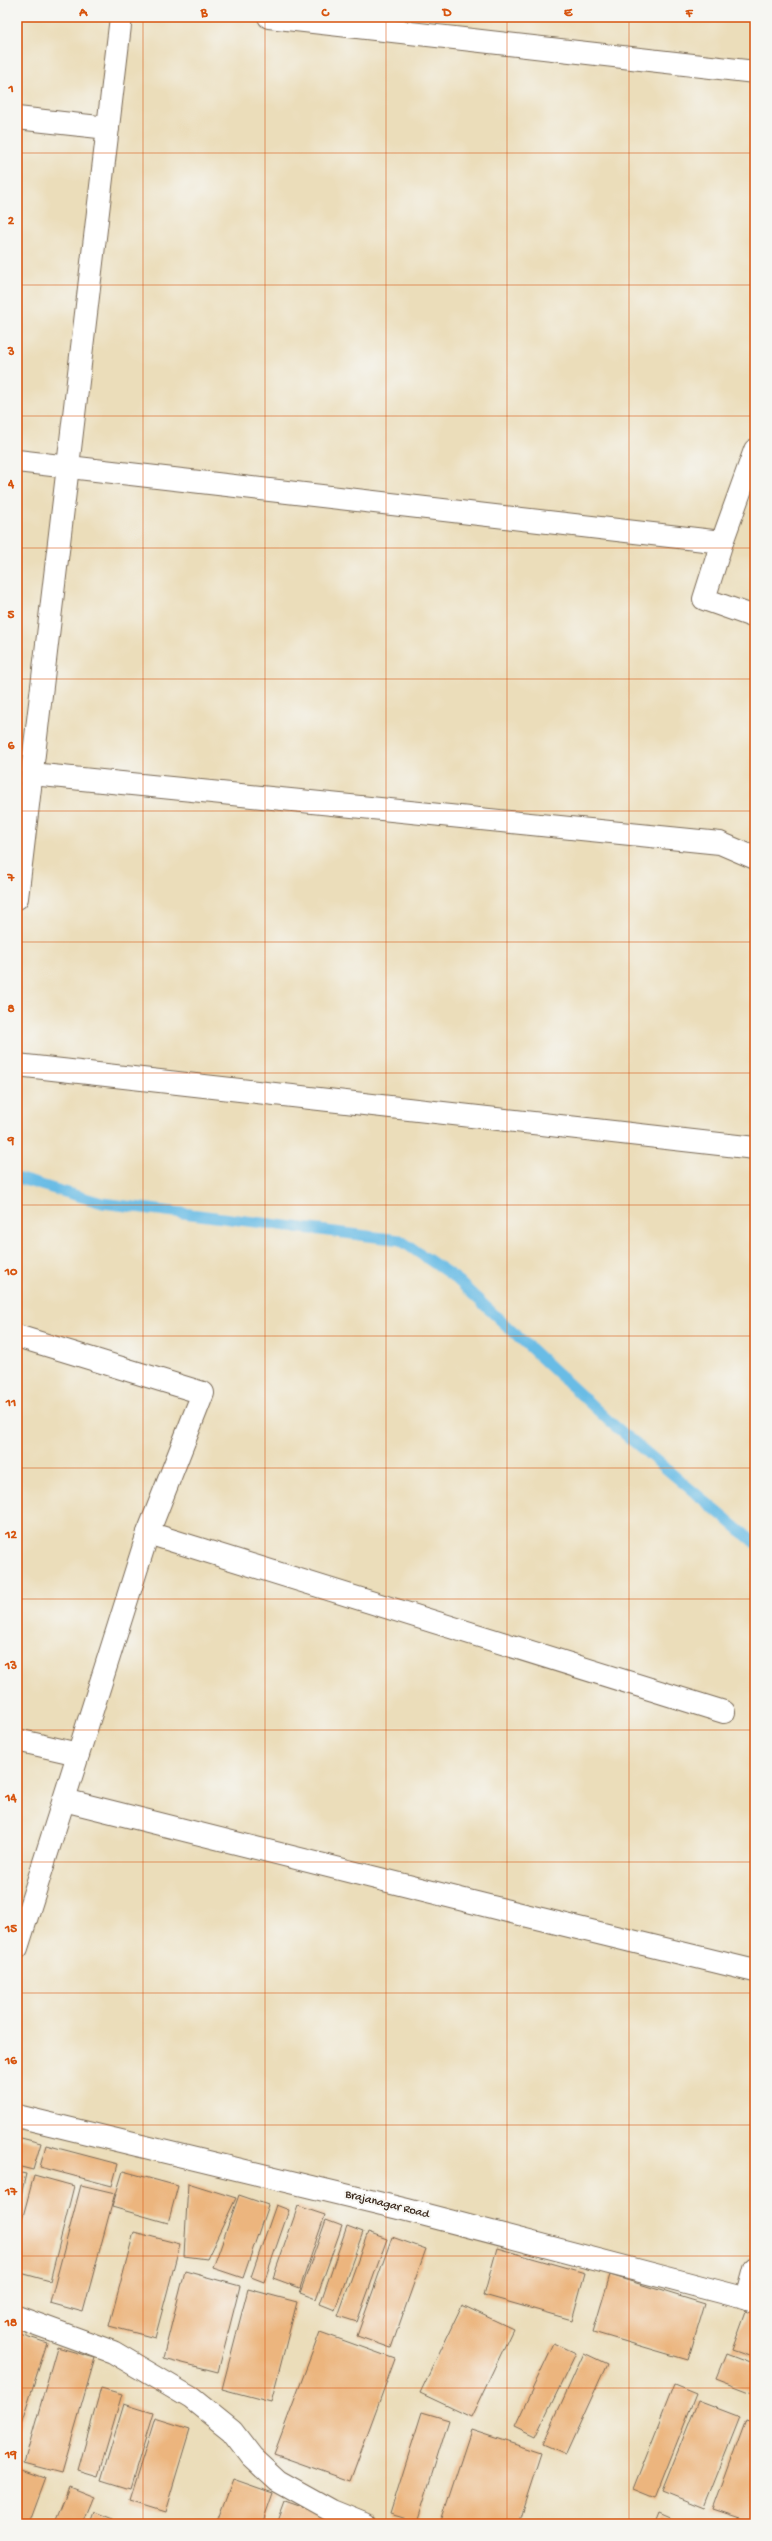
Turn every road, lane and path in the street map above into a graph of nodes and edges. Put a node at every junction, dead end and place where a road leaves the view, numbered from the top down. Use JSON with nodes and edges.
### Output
{"nodes":[{"id":1,"x":121,"y":17,"type":"edge"},
{"id":2,"x":270,"y":17,"type":"edge"},
{"id":3,"x":755,"y":72,"type":"edge"},
{"id":4,"x":17,"y":118,"type":"edge"},
{"id":5,"x":108,"y":128,"type":"junction"},
{"id":6,"x":755,"y":450,"type":"edge"},
{"id":7,"x":17,"y":461,"type":"edge"},
{"id":8,"x":69,"y":467,"type":"junction"},
{"id":9,"x":722,"y":542,"type":"junction"},
{"id":10,"x":755,"y":617,"type":"edge"},
{"id":11,"x":32,"y":774,"type":"junction"},
{"id":12,"x":755,"y":858,"type":"edge"},
{"id":13,"x":17,"y":898,"type":"edge"},
{"id":14,"x":17,"y":1065,"type":"edge"},
{"id":15,"x":755,"y":1148,"type":"edge"},
{"id":16,"x":17,"y":1336,"type":"edge"},
{"id":17,"x":148,"y":1534,"type":"junction"},
{"id":18,"x":724,"y":1712,"type":"dead end"},
{"id":19,"x":17,"y":1740,"type":"edge"},
{"id":20,"x":78,"y":1754,"type":"junction"},
{"id":21,"x":64,"y":1800,"type":"junction"},
{"id":22,"x":17,"y":1948,"type":"edge"},
{"id":23,"x":755,"y":1970,"type":"edge"},
{"id":24,"x":17,"y":2116,"type":"edge"},
{"id":25,"x":755,"y":2269,"type":"edge"},
{"id":26,"x":751,"y":2300,"type":"edge"},
{"id":27,"x":17,"y":2317,"type":"edge"},
{"id":28,"x":364,"y":2524,"type":"edge"}],
"edges":[{"from":1,"to":5,"type":"street"},
{"from":2,"to":3,"type":"street"},
{"from":4,"to":5,"type":"street"},
{"from":5,"to":8,"type":"street"},
{"from":6,"to":9,"type":"street"},
{"from":7,"to":8,"type":"street"},
{"from":8,"to":9,"type":"street"},
{"from":8,"to":11,"type":"street"},
{"from":9,"to":10,"type":"street"},
{"from":11,"to":12,"type":"street"},
{"from":11,"to":13,"type":"street"},
{"from":14,"to":15,"type":"street"},
{"from":16,"to":17,"type":"street"},
{"from":17,"to":18,"type":"street"},
{"from":17,"to":20,"type":"street"},
{"from":19,"to":20,"type":"street"},
{"from":20,"to":21,"type":"street"},
{"from":21,"to":22,"type":"street"},
{"from":21,"to":23,"type":"street"},
{"from":24,"to":26,"type":"street","name":"Brajanagar Road"},
{"from":25,"to":26,"type":"street"},
{"from":27,"to":28,"type":"street"}]}
